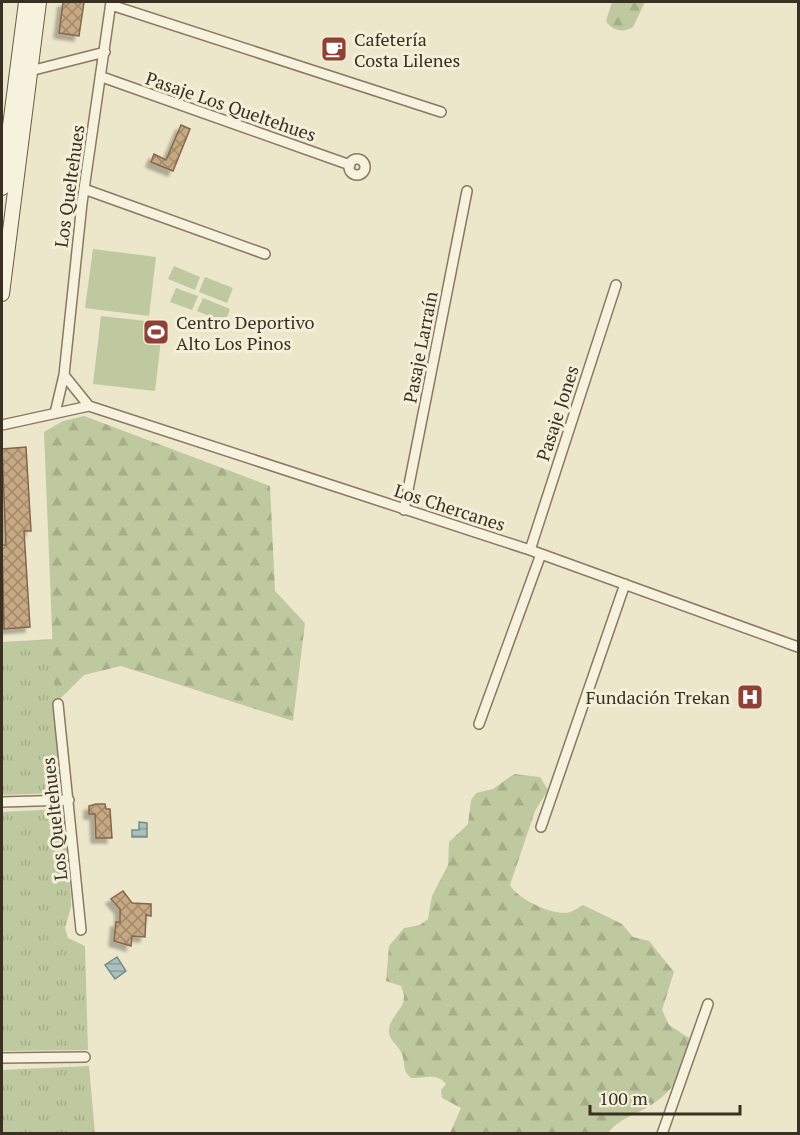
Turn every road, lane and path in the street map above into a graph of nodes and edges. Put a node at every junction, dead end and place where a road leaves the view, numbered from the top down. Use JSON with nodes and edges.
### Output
{"nodes":[{"id":1,"x":26,"y":2,"type":"edge"},
{"id":2,"x":39,"y":2,"type":"edge"},
{"id":3,"x":111,"y":3,"type":"edge"},
{"id":4,"x":105,"y":52,"type":"junction"},
{"id":5,"x":23,"y":73,"type":"junction"},
{"id":6,"x":102,"y":77,"type":"junction"},
{"id":7,"x":2,"y":79,"type":"edge"},
{"id":8,"x":441,"y":112,"type":"dead end"},
{"id":9,"x":350,"y":165,"type":"dead end"},
{"id":10,"x":2,"y":188,"type":"edge"},
{"id":11,"x":84,"y":189,"type":"junction"},
{"id":12,"x":467,"y":191,"type":"dead end"},
{"id":13,"x":265,"y":254,"type":"dead end"},
{"id":14,"x":616,"y":285,"type":"dead end"},
{"id":15,"x":2,"y":294,"type":"edge"},
{"id":16,"x":64,"y":375,"type":"junction"},
{"id":17,"x":89,"y":406,"type":"junction"},
{"id":18,"x":55,"y":413,"type":"junction"},
{"id":19,"x":2,"y":425,"type":"edge"},
{"id":20,"x":404,"y":510,"type":"junction"},
{"id":21,"x":530,"y":550,"type":"junction"},
{"id":22,"x":541,"y":554,"type":"junction"},
{"id":23,"x":625,"y":584,"type":"junction"},
{"id":24,"x":798,"y":647,"type":"edge"},
{"id":25,"x":58,"y":704,"type":"dead end"},
{"id":26,"x":479,"y":724,"type":"dead end"},
{"id":27,"x":69,"y":800,"type":"junction"},
{"id":28,"x":2,"y":802,"type":"edge"},
{"id":29,"x":541,"y":827,"type":"dead end"},
{"id":30,"x":81,"y":930,"type":"dead end"},
{"id":31,"x":708,"y":1004,"type":"dead end"},
{"id":32,"x":84,"y":1057,"type":"dead end"},
{"id":33,"x":2,"y":1058,"type":"edge"},
{"id":34,"x":662,"y":1134,"type":"edge"}],
"edges":[{"from":1,"to":5,"type":"main road"},
{"from":2,"to":5,"type":"main road"},
{"from":3,"to":4,"type":"street","name":"Los Queltehues"},
{"from":3,"to":8,"type":"street"},
{"from":4,"to":5,"type":"street"},
{"from":4,"to":6,"type":"street","name":"Los Queltehues"},
{"from":5,"to":7,"type":"main road"},
{"from":5,"to":10,"type":"main road"},
{"from":5,"to":15,"type":"main road"},
{"from":6,"to":9,"type":"street","name":"Pasaje Los Queltehues"},
{"from":6,"to":11,"type":"street","name":"Los Queltehues"},
{"from":11,"to":13,"type":"street"},
{"from":11,"to":16,"type":"street","name":"Los Queltehues"},
{"from":12,"to":20,"type":"street","name":"Pasaje Larraín"},
{"from":14,"to":21,"type":"street","name":"Pasaje Jones"},
{"from":16,"to":17,"type":"street"},
{"from":16,"to":18,"type":"street","name":"Los Queltehues"},
{"from":17,"to":18,"type":"street"},
{"from":17,"to":20,"type":"street","name":"Los Chercanes"},
{"from":18,"to":19,"type":"street"},
{"from":20,"to":21,"type":"street","name":"Los Chercanes"},
{"from":21,"to":22,"type":"street","name":"Los Chercanes"},
{"from":22,"to":23,"type":"street","name":"Los Chercanes"},
{"from":22,"to":26,"type":"street"},
{"from":23,"to":24,"type":"street","name":"Los Chercanes"},
{"from":23,"to":29,"type":"street"},
{"from":25,"to":27,"type":"street","name":"Los Queltehues"},
{"from":27,"to":28,"type":"street"},
{"from":27,"to":30,"type":"street","name":"Los Queltehues"},
{"from":31,"to":34,"type":"street"},
{"from":32,"to":33,"type":"street"}]}
